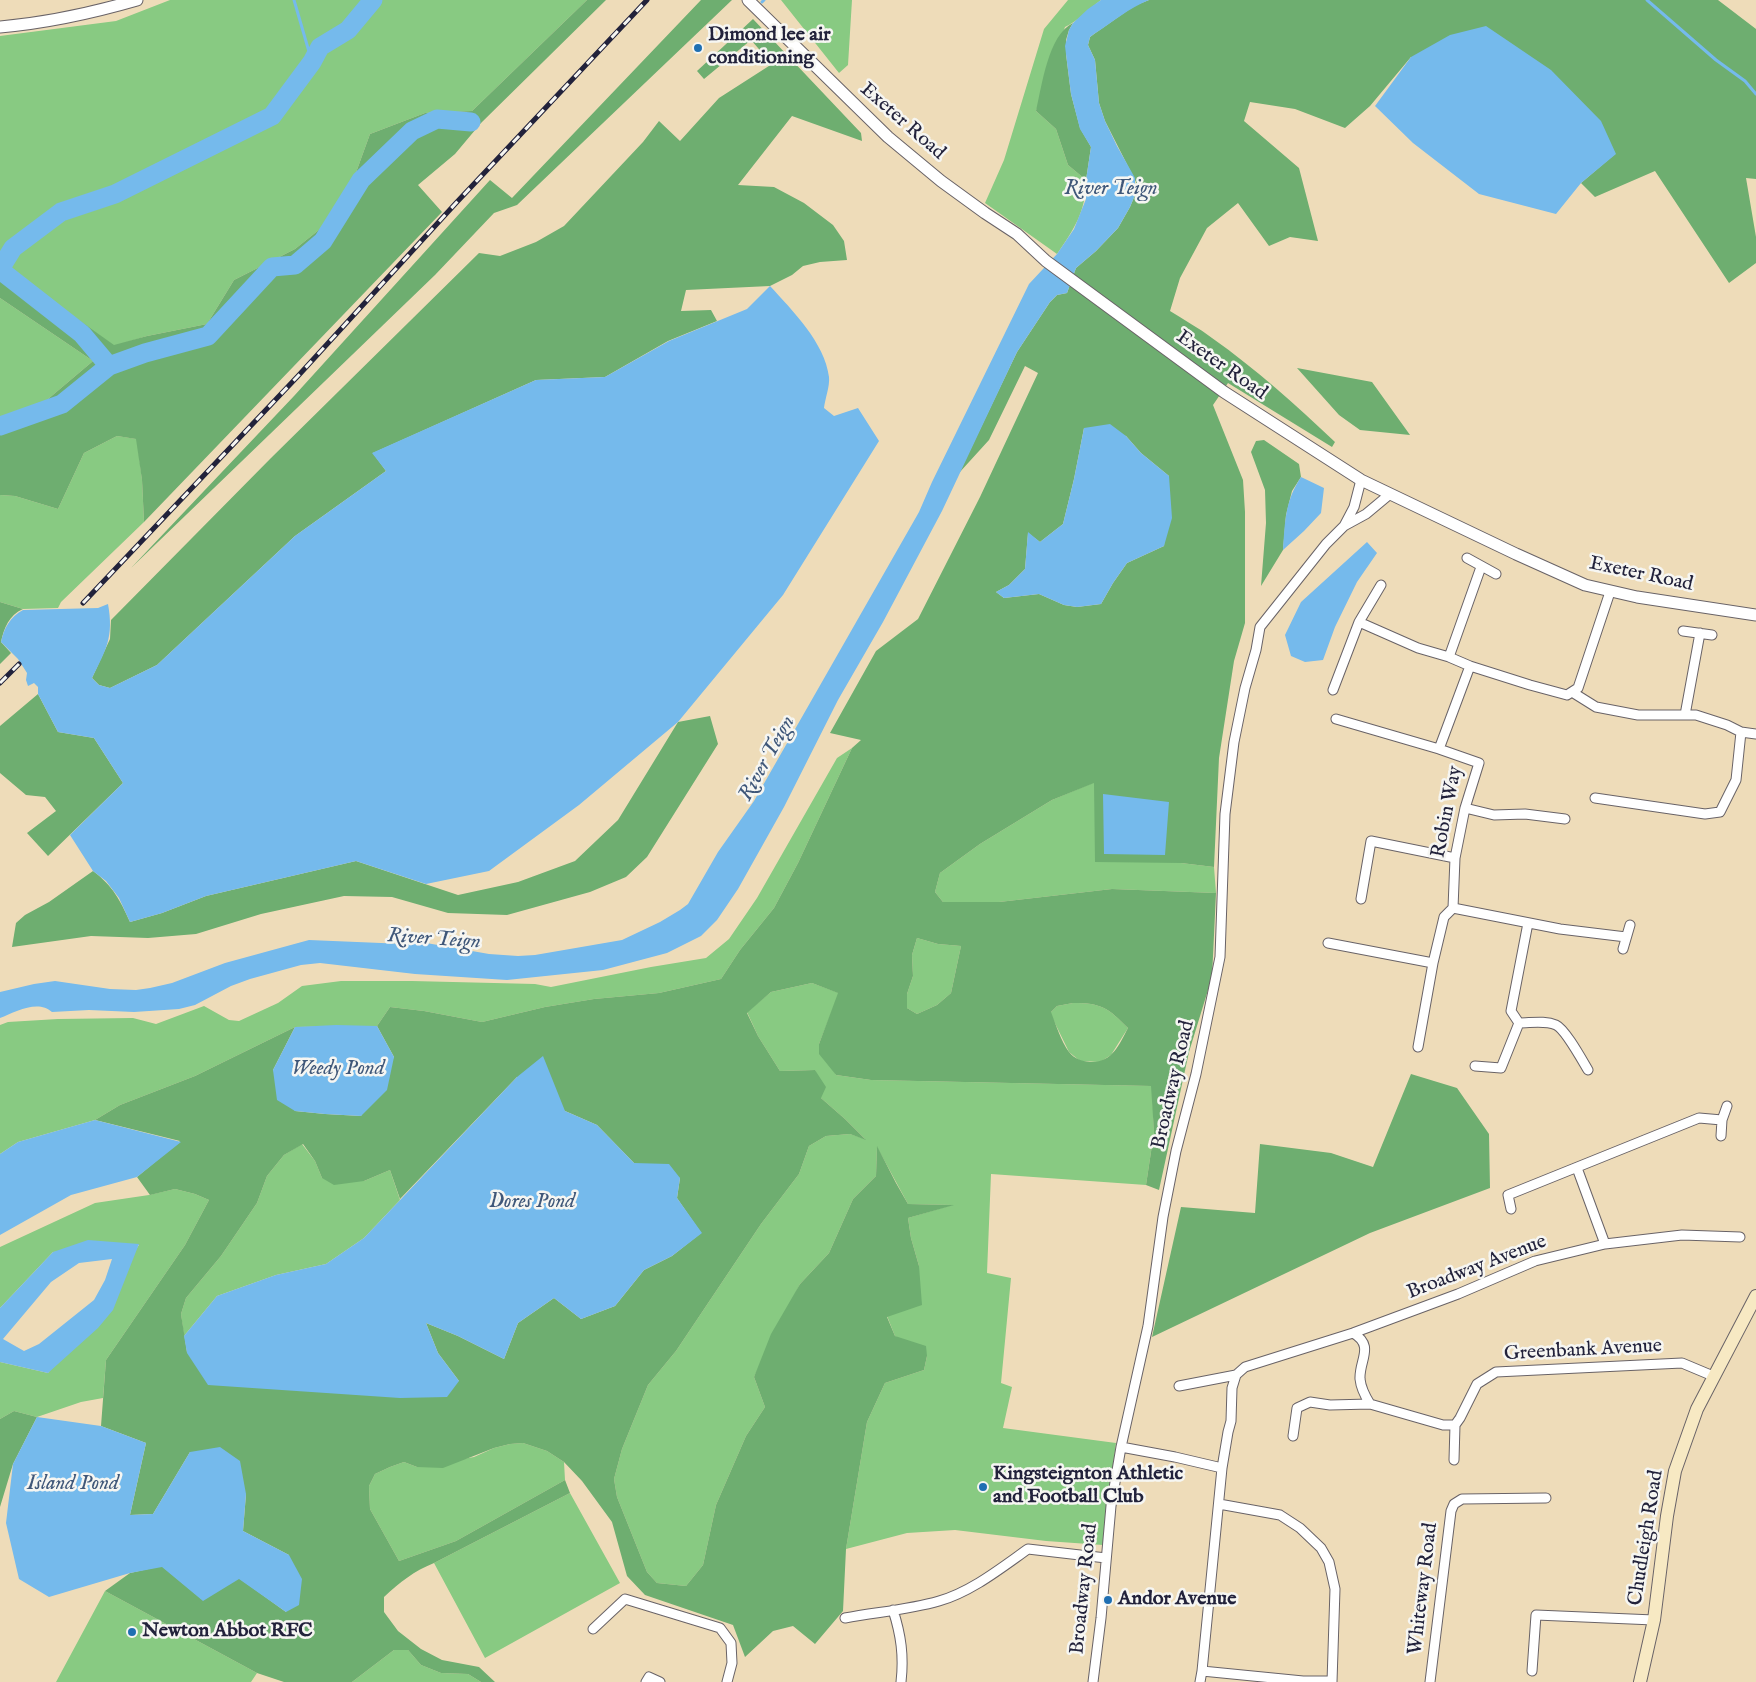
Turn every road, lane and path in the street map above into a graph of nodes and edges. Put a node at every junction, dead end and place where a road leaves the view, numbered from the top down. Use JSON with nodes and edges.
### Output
{"nodes":[{"id":1,"x":136,"y":0,"type":"edge"},
{"id":2,"x":748,"y":0,"type":"edge"},
{"id":3,"x":0,"y":27,"type":"edge"},
{"id":4,"x":1361,"y":480,"type":"junction"},
{"id":5,"x":1390,"y":494,"type":"junction"},
{"id":6,"x":1344,"y":526,"type":"junction"},
{"id":7,"x":1467,"y":558,"type":"dead end"},
{"id":8,"x":1481,"y":567,"type":"junction"},
{"id":9,"x":1496,"y":574,"type":"dead end"},
{"id":10,"x":1381,"y":585,"type":"dead end"},
{"id":11,"x":1610,"y":592,"type":"junction"},
{"id":12,"x":1756,"y":614,"type":"edge"},
{"id":13,"x":1359,"y":622,"type":"junction"},
{"id":14,"x":1683,"y":631,"type":"dead end"},
{"id":15,"x":1700,"y":633,"type":"junction"},
{"id":16,"x":1712,"y":635,"type":"dead end"},
{"id":17,"x":1449,"y":657,"type":"junction"},
{"id":18,"x":1470,"y":666,"type":"junction"},
{"id":19,"x":1333,"y":690,"type":"dead end"},
{"id":20,"x":1572,"y":692,"type":"junction"},
{"id":21,"x":1685,"y":715,"type":"junction"},
{"id":22,"x":1336,"y":719,"type":"dead end"},
{"id":23,"x":1741,"y":732,"type":"junction"},
{"id":24,"x":1756,"y":734,"type":"edge"},
{"id":25,"x":1439,"y":749,"type":"junction"},
{"id":26,"x":1594,"y":798,"type":"dead end"},
{"id":27,"x":1465,"y":808,"type":"junction"},
{"id":28,"x":1565,"y":819,"type":"dead end"},
{"id":29,"x":1455,"y":858,"type":"junction"},
{"id":30,"x":1361,"y":899,"type":"dead end"},
{"id":31,"x":1453,"y":908,"type":"junction"},
{"id":32,"x":1528,"y":923,"type":"junction"},
{"id":33,"x":1630,"y":925,"type":"dead end"},
{"id":34,"x":1626,"y":937,"type":"junction"},
{"id":35,"x":1328,"y":943,"type":"dead end"},
{"id":36,"x":1623,"y":949,"type":"dead end"},
{"id":37,"x":1433,"y":963,"type":"junction"},
{"id":38,"x":1519,"y":1023,"type":"junction"},
{"id":39,"x":1418,"y":1047,"type":"dead end"},
{"id":40,"x":1475,"y":1066,"type":"dead end"},
{"id":41,"x":1588,"y":1070,"type":"dead end"},
{"id":42,"x":1727,"y":1106,"type":"dead end"},
{"id":43,"x":1722,"y":1120,"type":"junction"},
{"id":44,"x":1721,"y":1136,"type":"dead end"},
{"id":45,"x":1578,"y":1168,"type":"junction"},
{"id":46,"x":1511,"y":1208,"type":"dead end"},
{"id":47,"x":1740,"y":1237,"type":"dead end"},
{"id":48,"x":1606,"y":1244,"type":"junction"},
{"id":49,"x":1756,"y":1296,"type":"edge"},
{"id":50,"x":1353,"y":1333,"type":"junction"},
{"id":51,"x":1236,"y":1374,"type":"junction"},
{"id":52,"x":1713,"y":1376,"type":"junction"},
{"id":53,"x":1179,"y":1386,"type":"dead end"},
{"id":54,"x":1370,"y":1404,"type":"junction"},
{"id":55,"x":1455,"y":1425,"type":"junction"},
{"id":56,"x":1293,"y":1436,"type":"dead end"},
{"id":57,"x":1121,"y":1447,"type":"junction"},
{"id":58,"x":1454,"y":1460,"type":"dead end"},
{"id":59,"x":1222,"y":1468,"type":"junction"},
{"id":60,"x":1546,"y":1498,"type":"dead end"},
{"id":61,"x":1218,"y":1504,"type":"junction"},
{"id":62,"x":1106,"y":1558,"type":"junction"},
{"id":63,"x":893,"y":1610,"type":"junction"},
{"id":64,"x":845,"y":1618,"type":"dead end"},
{"id":65,"x":1654,"y":1620,"type":"junction"},
{"id":66,"x":593,"y":1630,"type":"dead end"},
{"id":67,"x":1202,"y":1671,"type":"junction"},
{"id":68,"x":1532,"y":1671,"type":"dead end"},
{"id":69,"x":1243,"y":1679,"type":"edge"},
{"id":70,"x":646,"y":1682,"type":"edge"},
{"id":71,"x":660,"y":1682,"type":"edge"},
{"id":72,"x":727,"y":1682,"type":"edge"},
{"id":73,"x":901,"y":1682,"type":"edge"},
{"id":74,"x":1093,"y":1682,"type":"edge"},
{"id":75,"x":1200,"y":1682,"type":"edge"},
{"id":76,"x":1332,"y":1682,"type":"edge"},
{"id":77,"x":1430,"y":1682,"type":"edge"},
{"id":78,"x":1640,"y":1682,"type":"edge"}],
"edges":[{"from":1,"to":3,"type":"street"},
{"from":2,"to":4,"type":"street","name":"Exeter Road"},
{"from":4,"to":5,"type":"street","name":"Exeter Road"},
{"from":4,"to":6,"type":"street","name":"Broadway Road"},
{"from":5,"to":6,"type":"street","name":"Broadway Road"},
{"from":5,"to":11,"type":"street","name":"Exeter Road"},
{"from":6,"to":57,"type":"street","name":"Broadway Road"},
{"from":7,"to":8,"type":"street"},
{"from":8,"to":9,"type":"street"},
{"from":8,"to":17,"type":"street"},
{"from":10,"to":13,"type":"street"},
{"from":11,"to":12,"type":"street","name":"Exeter Road"},
{"from":11,"to":20,"type":"street"},
{"from":13,"to":17,"type":"street"},
{"from":13,"to":19,"type":"street"},
{"from":14,"to":15,"type":"street"},
{"from":15,"to":16,"type":"street"},
{"from":15,"to":21,"type":"street"},
{"from":17,"to":18,"type":"street"},
{"from":18,"to":20,"type":"street"},
{"from":18,"to":25,"type":"street","name":"Robin Way"},
{"from":20,"to":21,"type":"street"},
{"from":21,"to":23,"type":"street"},
{"from":22,"to":25,"type":"street","name":"Robin Way"},
{"from":23,"to":24,"type":"street"},
{"from":23,"to":26,"type":"street"},
{"from":25,"to":27,"type":"street","name":"Robin Way"},
{"from":27,"to":28,"type":"street"},
{"from":27,"to":29,"type":"street","name":"Robin Way"},
{"from":29,"to":30,"type":"street"},
{"from":29,"to":31,"type":"street","name":"Robin Way"},
{"from":31,"to":32,"type":"street"},
{"from":31,"to":37,"type":"street"},
{"from":32,"to":34,"type":"street"},
{"from":32,"to":38,"type":"street"},
{"from":33,"to":34,"type":"street"},
{"from":34,"to":36,"type":"street"},
{"from":35,"to":37,"type":"street"},
{"from":37,"to":39,"type":"street"},
{"from":38,"to":40,"type":"street"},
{"from":38,"to":41,"type":"street"},
{"from":42,"to":43,"type":"street"},
{"from":43,"to":44,"type":"street"},
{"from":43,"to":45,"type":"street"},
{"from":45,"to":46,"type":"street"},
{"from":45,"to":48,"type":"street"},
{"from":47,"to":48,"type":"street","name":"Broadway Avenue"},
{"from":48,"to":50,"type":"street","name":"Broadway Avenue"},
{"from":49,"to":52,"type":"main road","name":"Chudleigh Road"},
{"from":50,"to":51,"type":"street","name":"Broadway Avenue"},
{"from":50,"to":54,"type":"street"},
{"from":51,"to":53,"type":"street","name":"Broadway Avenue"},
{"from":51,"to":59,"type":"street"},
{"from":52,"to":55,"type":"street","name":"Greenbank Avenue"},
{"from":52,"to":65,"type":"main road","name":"Chudleigh Road"},
{"from":54,"to":55,"type":"street"},
{"from":54,"to":56,"type":"street"},
{"from":55,"to":58,"type":"street","name":"Greenbank Avenue"},
{"from":57,"to":59,"type":"street"},
{"from":57,"to":62,"type":"street","name":"Broadway Road"},
{"from":59,"to":61,"type":"street"},
{"from":60,"to":77,"type":"street","name":"Whiteway Road"},
{"from":61,"to":67,"type":"street"},
{"from":61,"to":76,"type":"street"},
{"from":62,"to":63,"type":"street"},
{"from":62,"to":74,"type":"street","name":"Broadway Road"},
{"from":63,"to":64,"type":"street"},
{"from":63,"to":73,"type":"street"},
{"from":65,"to":68,"type":"street"},
{"from":65,"to":78,"type":"main road","name":"Chudleigh Road"},
{"from":66,"to":72,"type":"street"},
{"from":67,"to":69,"type":"street"},
{"from":67,"to":75,"type":"street"},
{"from":69,"to":76,"type":"street"},
{"from":70,"to":71,"type":"street"}]}
